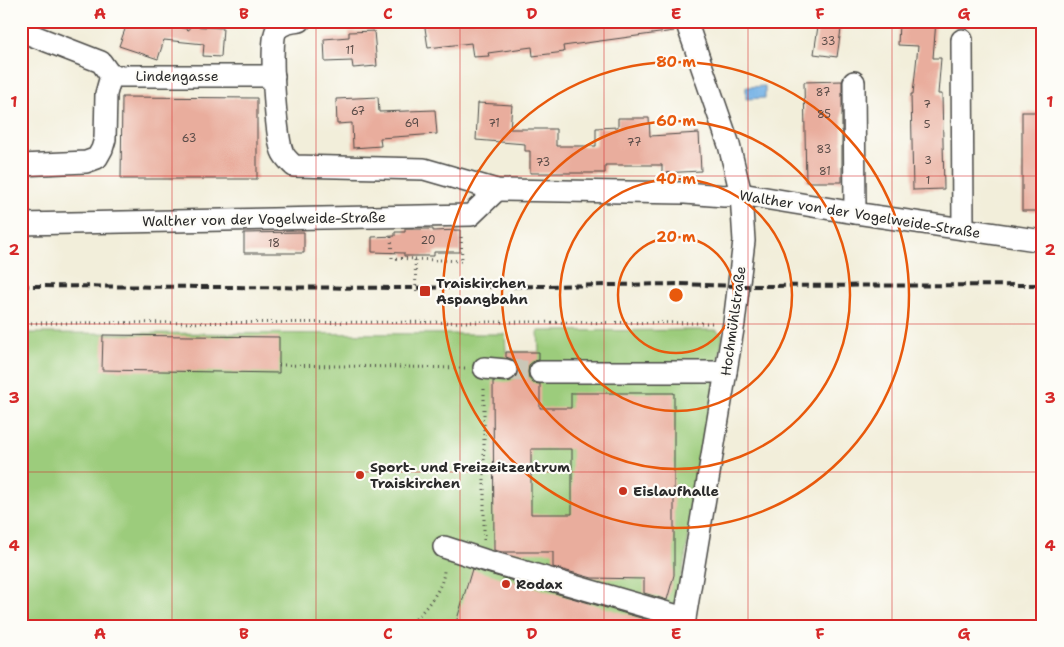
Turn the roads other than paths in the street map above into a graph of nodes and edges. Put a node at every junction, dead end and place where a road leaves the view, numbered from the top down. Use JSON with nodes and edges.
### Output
{"nodes":[{"id":1,"x":300,"y":21,"type":"edge"},
{"id":2,"x":686,"y":21,"type":"edge"},
{"id":3,"x":21,"y":31,"type":"edge"},
{"id":4,"x":962,"y":40,"type":"dead end"},
{"id":5,"x":111,"y":76,"type":"junction"},
{"id":6,"x":274,"y":76,"type":"junction"},
{"id":7,"x":854,"y":82,"type":"dead end"},
{"id":8,"x":21,"y":165,"type":"edge"},
{"id":9,"x":497,"y":190,"type":"junction"},
{"id":10,"x":741,"y":194,"type":"junction"},
{"id":11,"x":855,"y":213,"type":"junction"},
{"id":12,"x":21,"y":224,"type":"edge"},
{"id":13,"x":963,"y":230,"type":"junction"},
{"id":14,"x":1043,"y":241,"type":"edge"},
{"id":15,"x":484,"y":368,"type":"road end"},
{"id":16,"x":506,"y":370,"type":"tunnel mouth"},
{"id":17,"x":540,"y":372,"type":"tunnel mouth"},
{"id":18,"x":726,"y":372,"type":"junction"},
{"id":19,"x":444,"y":548,"type":"road end"},
{"id":20,"x":684,"y":622,"type":"edge"}],
"edges":[{"from":1,"to":6,"type":"street"},
{"from":2,"to":10,"type":"street","name":"Hochmühlstraße"},
{"from":3,"to":5,"type":"street"},
{"from":4,"to":13,"type":"street"},
{"from":5,"to":6,"type":"street","name":"Lindengasse"},
{"from":5,"to":8,"type":"street"},
{"from":6,"to":9,"type":"street","name":"Walther von der Vogelweide-Straße"},
{"from":7,"to":11,"type":"street"},
{"from":9,"to":10,"type":"street","name":"Walther von der Vogelweide-Straße"},
{"from":9,"to":12,"type":"street","name":"Walther von der Vogelweide-Straße"},
{"from":10,"to":11,"type":"street","name":"Walther von der Vogelweide-Straße"},
{"from":10,"to":18,"type":"street","name":"Hochmühlstraße"},
{"from":11,"to":13,"type":"street","name":"Walther von der Vogelweide-Straße"},
{"from":13,"to":14,"type":"street","name":"Walther von der Vogelweide-Straße"},
{"from":15,"to":16,"type":"street"},
{"from":17,"to":18,"type":"street"},
{"from":18,"to":20,"type":"street","name":"Hochmühlstraße"},
{"from":19,"to":20,"type":"street"}]}
